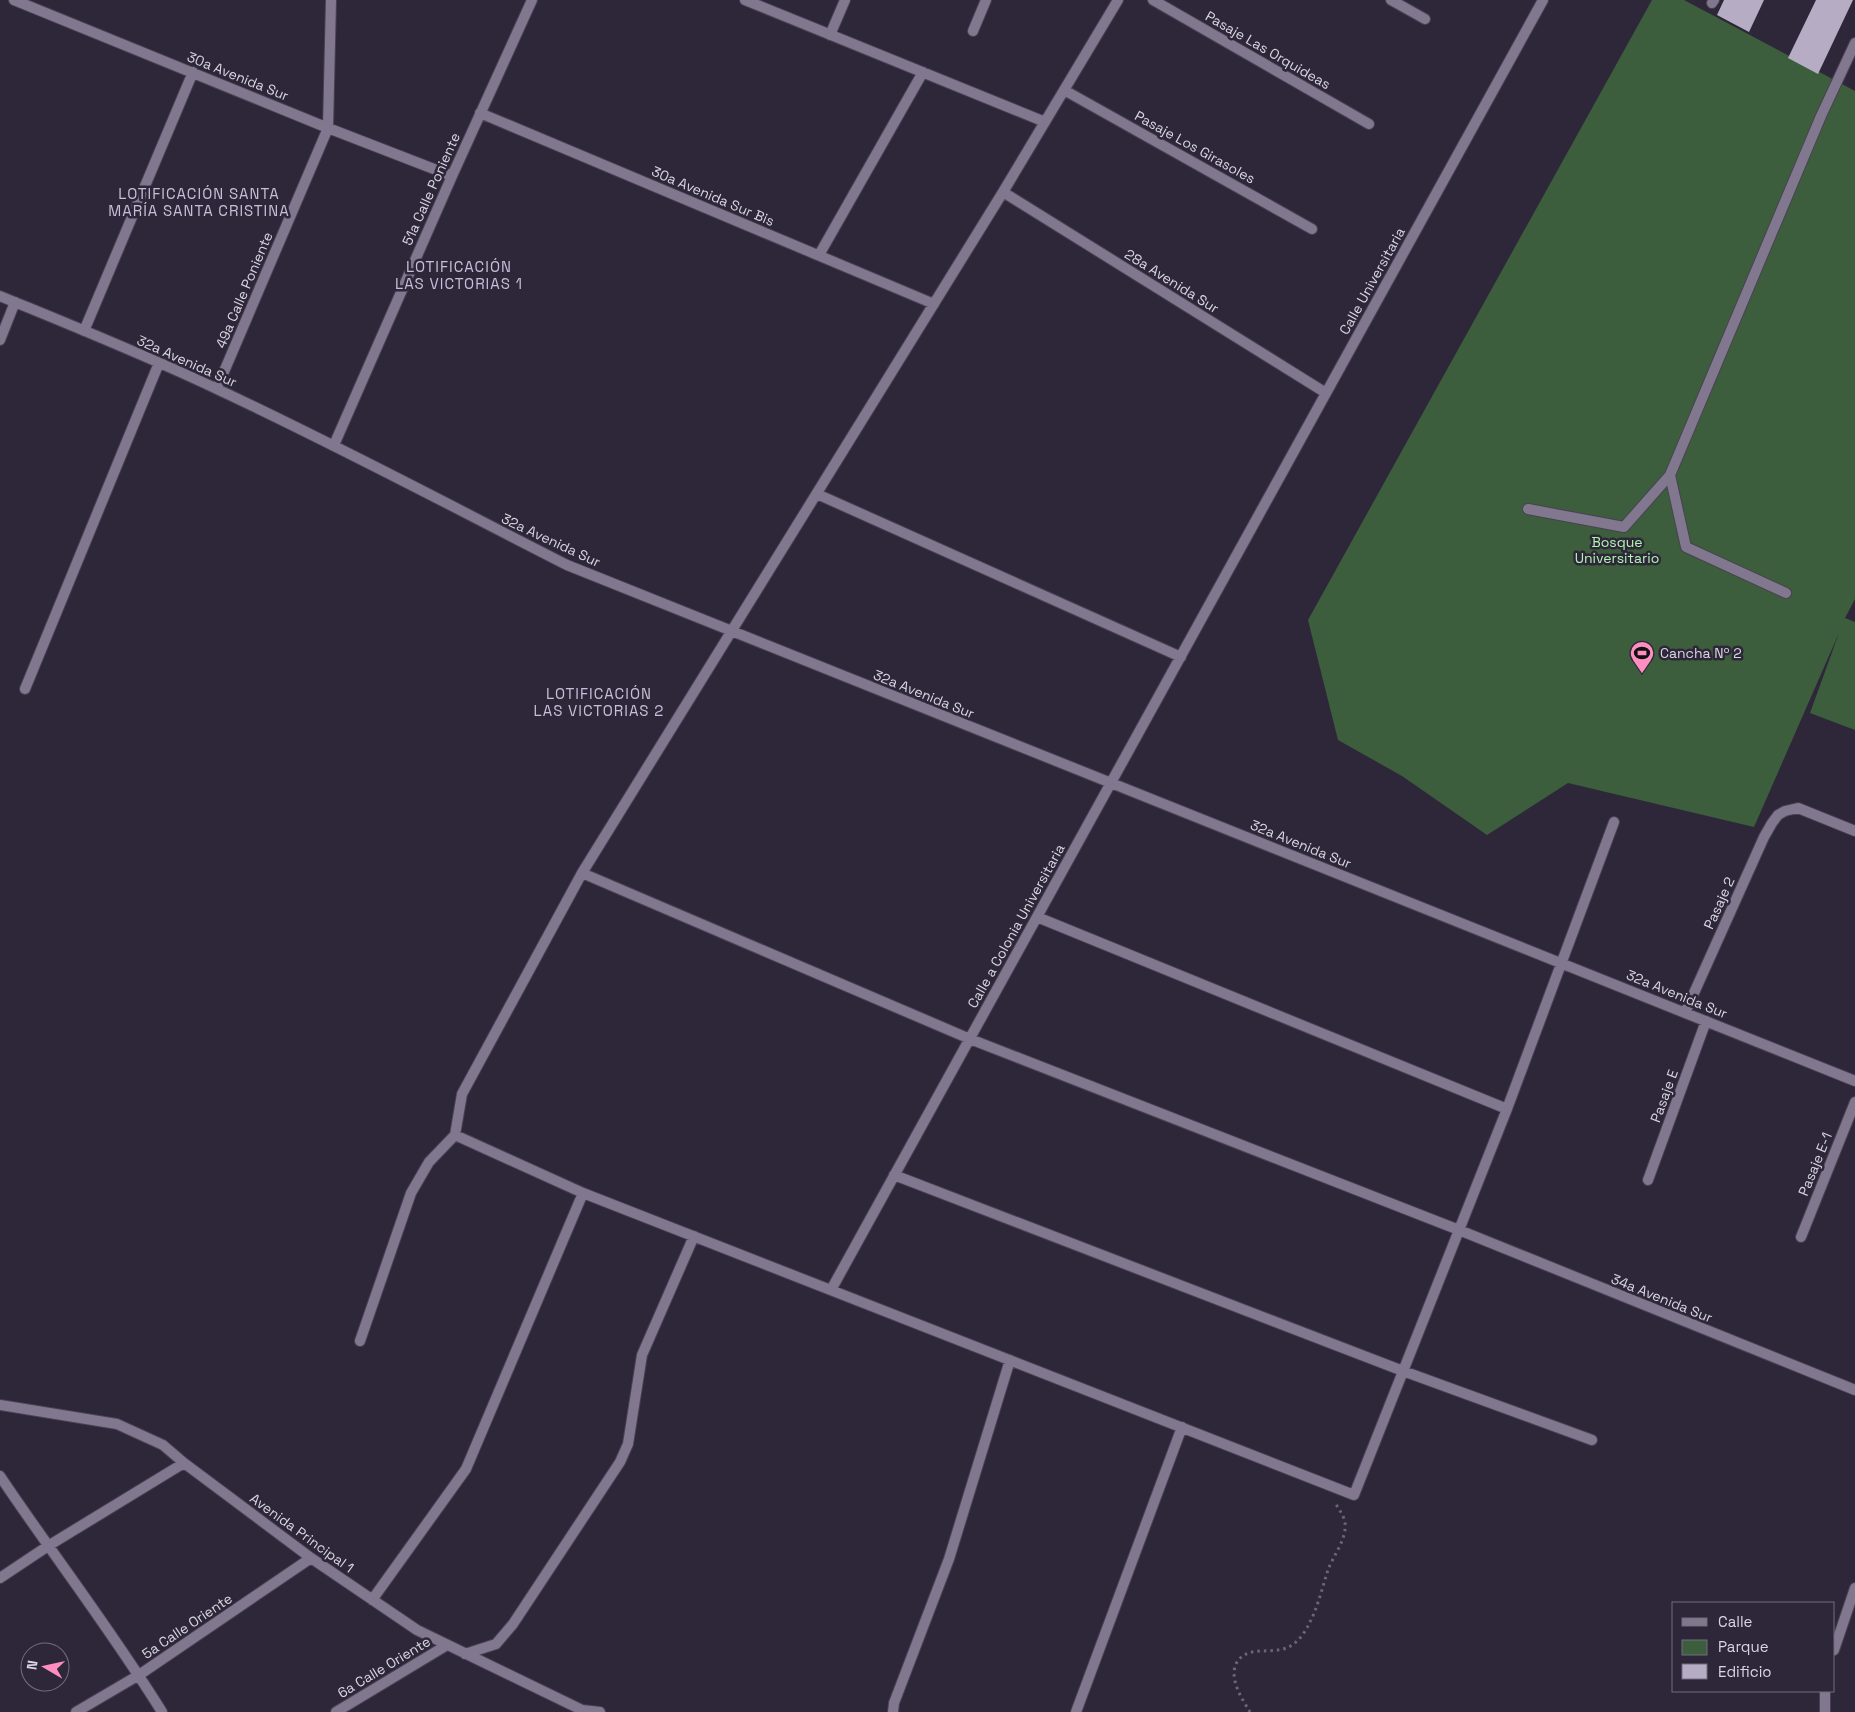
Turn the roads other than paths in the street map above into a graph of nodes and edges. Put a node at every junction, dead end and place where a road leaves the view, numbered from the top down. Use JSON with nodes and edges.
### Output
{"nodes":[{"id":1,"x":14,"y":0,"type":"edge"},
{"id":2,"x":331,"y":0,"type":"edge"},
{"id":3,"x":532,"y":0,"type":"edge"},
{"id":4,"x":744,"y":0,"type":"edge"},
{"id":5,"x":845,"y":0,"type":"edge"},
{"id":6,"x":986,"y":0,"type":"edge"},
{"id":7,"x":1118,"y":0,"type":"edge"},
{"id":8,"x":1153,"y":0,"type":"edge"},
{"id":9,"x":1392,"y":0,"type":"edge"},
{"id":10,"x":1543,"y":0,"type":"edge"},
{"id":11,"x":1425,"y":19,"type":"dead end"},
{"id":12,"x":973,"y":31,"type":"dead end"},
{"id":13,"x":830,"y":35,"type":"junction"},
{"id":14,"x":1855,"y":43,"type":"edge"},
{"id":15,"x":193,"y":72,"type":"junction"},
{"id":16,"x":923,"y":72,"type":"junction"},
{"id":17,"x":1064,"y":90,"type":"junction"},
{"id":18,"x":480,"y":113,"type":"junction"},
{"id":19,"x":1045,"y":122,"type":"junction"},
{"id":20,"x":1369,"y":124,"type":"dead end"},
{"id":21,"x":328,"y":128,"type":"junction"},
{"id":22,"x":452,"y":176,"type":"junction"},
{"id":23,"x":1003,"y":192,"type":"junction"},
{"id":24,"x":1312,"y":229,"type":"dead end"},
{"id":25,"x":819,"y":256,"type":"junction"},
{"id":26,"x":0,"y":296,"type":"edge"},
{"id":27,"x":15,"y":302,"type":"junction"},
{"id":28,"x":934,"y":304,"type":"junction"},
{"id":29,"x":84,"y":331,"type":"junction"},
{"id":30,"x":0,"y":340,"type":"edge"},
{"id":31,"x":159,"y":364,"type":"junction"},
{"id":32,"x":217,"y":388,"type":"junction"},
{"id":33,"x":1326,"y":393,"type":"junction"},
{"id":34,"x":334,"y":445,"type":"junction"},
{"id":35,"x":1670,"y":475,"type":"junction"},
{"id":36,"x":817,"y":494,"type":"junction"},
{"id":37,"x":1528,"y":509,"type":"dead end"},
{"id":38,"x":1226,"y":576,"type":"joint"},
{"id":39,"x":1786,"y":593,"type":"dead end"},
{"id":40,"x":731,"y":632,"type":"junction"},
{"id":41,"x":1181,"y":657,"type":"junction"},
{"id":42,"x":25,"y":689,"type":"dead end"},
{"id":43,"x":1111,"y":783,"type":"junction"},
{"id":44,"x":1614,"y":822,"type":"dead end"},
{"id":45,"x":1855,"y":830,"type":"edge"},
{"id":46,"x":582,"y":873,"type":"junction"},
{"id":47,"x":1037,"y":917,"type":"junction"},
{"id":48,"x":1560,"y":962,"type":"junction"},
{"id":49,"x":1685,"y":1013,"type":"junction"},
{"id":50,"x":1706,"y":1021,"type":"junction"},
{"id":51,"x":970,"y":1039,"type":"junction"},
{"id":52,"x":1855,"y":1080,"type":"edge"},
{"id":53,"x":1855,"y":1102,"type":"edge"},
{"id":54,"x":1507,"y":1109,"type":"junction"},
{"id":55,"x":455,"y":1135,"type":"junction"},
{"id":56,"x":894,"y":1175,"type":"junction"},
{"id":57,"x":1648,"y":1180,"type":"dead end"},
{"id":58,"x":583,"y":1193,"type":"junction"},
{"id":59,"x":1459,"y":1230,"type":"junction"},
{"id":60,"x":694,"y":1236,"type":"junction"},
{"id":61,"x":1801,"y":1237,"type":"dead end"},
{"id":62,"x":831,"y":1290,"type":"junction"},
{"id":63,"x":360,"y":1341,"type":"dead end"},
{"id":64,"x":1010,"y":1360,"type":"junction"},
{"id":65,"x":1403,"y":1372,"type":"junction"},
{"id":66,"x":1855,"y":1390,"type":"edge"},
{"id":67,"x":0,"y":1405,"type":"edge"},
{"id":68,"x":1182,"y":1428,"type":"junction"},
{"id":69,"x":1592,"y":1440,"type":"dead end"},
{"id":70,"x":184,"y":1463,"type":"junction"},
{"id":71,"x":0,"y":1476,"type":"edge"},
{"id":72,"x":48,"y":1546,"type":"junction"},
{"id":73,"x":310,"y":1558,"type":"junction"},
{"id":74,"x":0,"y":1578,"type":"edge"},
{"id":75,"x":1855,"y":1588,"type":"edge"},
{"id":76,"x":372,"y":1600,"type":"junction"},
{"id":77,"x":447,"y":1645,"type":"junction"},
{"id":78,"x":1835,"y":1647,"type":"edge"},
{"id":79,"x":465,"y":1654,"type":"junction"},
{"id":80,"x":139,"y":1675,"type":"junction"},
{"id":81,"x":1826,"y":1692,"type":"edge"},
{"id":82,"x":580,"y":1711,"type":"edge"},
{"id":83,"x":76,"y":1712,"type":"edge"},
{"id":84,"x":162,"y":1712,"type":"edge"},
{"id":85,"x":336,"y":1712,"type":"edge"},
{"id":86,"x":600,"y":1712,"type":"edge"},
{"id":87,"x":893,"y":1712,"type":"edge"},
{"id":88,"x":1076,"y":1712,"type":"edge"},
{"id":89,"x":1824,"y":1712,"type":"edge"}],
"edges":[{"from":1,"to":15,"type":"street","name":"30a Avenida Sur"},
{"from":2,"to":21,"type":"street","name":"49a Calle Poniente"},
{"from":3,"to":18,"type":"street","name":"51a Calle Poniente"},
{"from":4,"to":13,"type":"street"},
{"from":5,"to":13,"type":"street"},
{"from":6,"to":12,"type":"street"},
{"from":7,"to":17,"type":"street"},
{"from":8,"to":20,"type":"street","name":"Pasaje Las Orquideas"},
{"from":9,"to":11,"type":"street"},
{"from":10,"to":33,"type":"street","name":"Calle Universitaria"},
{"from":13,"to":16,"type":"street"},
{"from":14,"to":35,"type":"street"},
{"from":15,"to":21,"type":"street","name":"30a Avenida Sur"},
{"from":15,"to":29,"type":"street"},
{"from":16,"to":19,"type":"street"},
{"from":16,"to":25,"type":"street"},
{"from":17,"to":19,"type":"street"},
{"from":17,"to":24,"type":"street","name":"Pasaje Los Girasoles"},
{"from":18,"to":22,"type":"street","name":"51a Calle Poniente"},
{"from":18,"to":25,"type":"street","name":"30a Avenida Sur Bis"},
{"from":19,"to":23,"type":"street"},
{"from":21,"to":22,"type":"street","name":"30a Avenida Sur"},
{"from":21,"to":32,"type":"street","name":"49a Calle Poniente"},
{"from":22,"to":34,"type":"street","name":"51a Calle Poniente"},
{"from":23,"to":28,"type":"street"},
{"from":23,"to":33,"type":"street","name":"28a Avenida Sur"},
{"from":25,"to":28,"type":"street","name":"30a Avenida Sur Bis"},
{"from":26,"to":27,"type":"street","name":"32a Avenida Sur"},
{"from":27,"to":29,"type":"street","name":"32a Avenida Sur"},
{"from":27,"to":30,"type":"street"},
{"from":28,"to":36,"type":"street"},
{"from":29,"to":31,"type":"street","name":"32a Avenida Sur"},
{"from":31,"to":32,"type":"street","name":"32a Avenida Sur"},
{"from":31,"to":42,"type":"street"},
{"from":32,"to":34,"type":"street","name":"32a Avenida Sur"},
{"from":33,"to":38,"type":"street","name":"Calle Universitaria"},
{"from":34,"to":40,"type":"street","name":"32a Avenida Sur"},
{"from":35,"to":37,"type":"street"},
{"from":35,"to":39,"type":"street"},
{"from":36,"to":40,"type":"street"},
{"from":36,"to":41,"type":"street"},
{"from":38,"to":41,"type":"street","name":"Calle a Colonia Universitaria"},
{"from":40,"to":43,"type":"street","name":"32a Avenida Sur"},
{"from":40,"to":46,"type":"street"},
{"from":41,"to":43,"type":"street","name":"Calle a Colonia Universitaria"},
{"from":43,"to":47,"type":"street","name":"Calle a Colonia Universitaria"},
{"from":43,"to":48,"type":"street","name":"32a Avenida Sur"},
{"from":44,"to":48,"type":"street"},
{"from":45,"to":49,"type":"street","name":"Pasaje 2"},
{"from":46,"to":51,"type":"street","name":"34a Avenida Sur"},
{"from":46,"to":55,"type":"street"},
{"from":47,"to":51,"type":"street","name":"Calle a Colonia Universitaria"},
{"from":47,"to":54,"type":"street"},
{"from":48,"to":49,"type":"street","name":"32a Avenida Sur"},
{"from":48,"to":54,"type":"street"},
{"from":49,"to":50,"type":"street","name":"32a Avenida Sur"},
{"from":50,"to":52,"type":"street","name":"32a Avenida Sur"},
{"from":50,"to":57,"type":"street","name":"Pasaje E"},
{"from":51,"to":56,"type":"street","name":"Calle a Colonia Universitaria"},
{"from":51,"to":59,"type":"street","name":"34a Avenida Sur"},
{"from":53,"to":61,"type":"street","name":"Pasaje E-1"},
{"from":54,"to":59,"type":"street"},
{"from":55,"to":58,"type":"street"},
{"from":55,"to":63,"type":"street"},
{"from":56,"to":62,"type":"street","name":"Calle a Colonia Universitaria"},
{"from":56,"to":65,"type":"street"},
{"from":58,"to":60,"type":"street"},
{"from":58,"to":76,"type":"street"},
{"from":59,"to":65,"type":"street"},
{"from":59,"to":66,"type":"street","name":"34a Avenida Sur"},
{"from":60,"to":62,"type":"street"},
{"from":60,"to":79,"type":"street"},
{"from":62,"to":64,"type":"street"},
{"from":64,"to":68,"type":"street"},
{"from":64,"to":87,"type":"street"},
{"from":65,"to":68,"type":"street"},
{"from":65,"to":69,"type":"street"},
{"from":67,"to":70,"type":"street","name":"Avenida Principal 1"},
{"from":68,"to":88,"type":"street"},
{"from":70,"to":72,"type":"street"},
{"from":70,"to":73,"type":"street","name":"Avenida Principal 1"},
{"from":71,"to":72,"type":"street"},
{"from":72,"to":74,"type":"street"},
{"from":72,"to":80,"type":"street"},
{"from":73,"to":76,"type":"street","name":"Avenida Principal 1"},
{"from":73,"to":80,"type":"street","name":"5a Calle Oriente"},
{"from":75,"to":78,"type":"street"},
{"from":76,"to":77,"type":"street","name":"Avenida Principal 1"},
{"from":77,"to":79,"type":"street","name":"Avenida Principal 1"},
{"from":77,"to":85,"type":"street","name":"6a Calle Oriente"},
{"from":79,"to":82,"type":"street","name":"Avenida Principal 1"},
{"from":80,"to":83,"type":"street","name":"5a Calle Oriente"},
{"from":80,"to":84,"type":"street"},
{"from":81,"to":89,"type":"street"},
{"from":82,"to":86,"type":"street","name":"Avenida Principal 1"}]}
